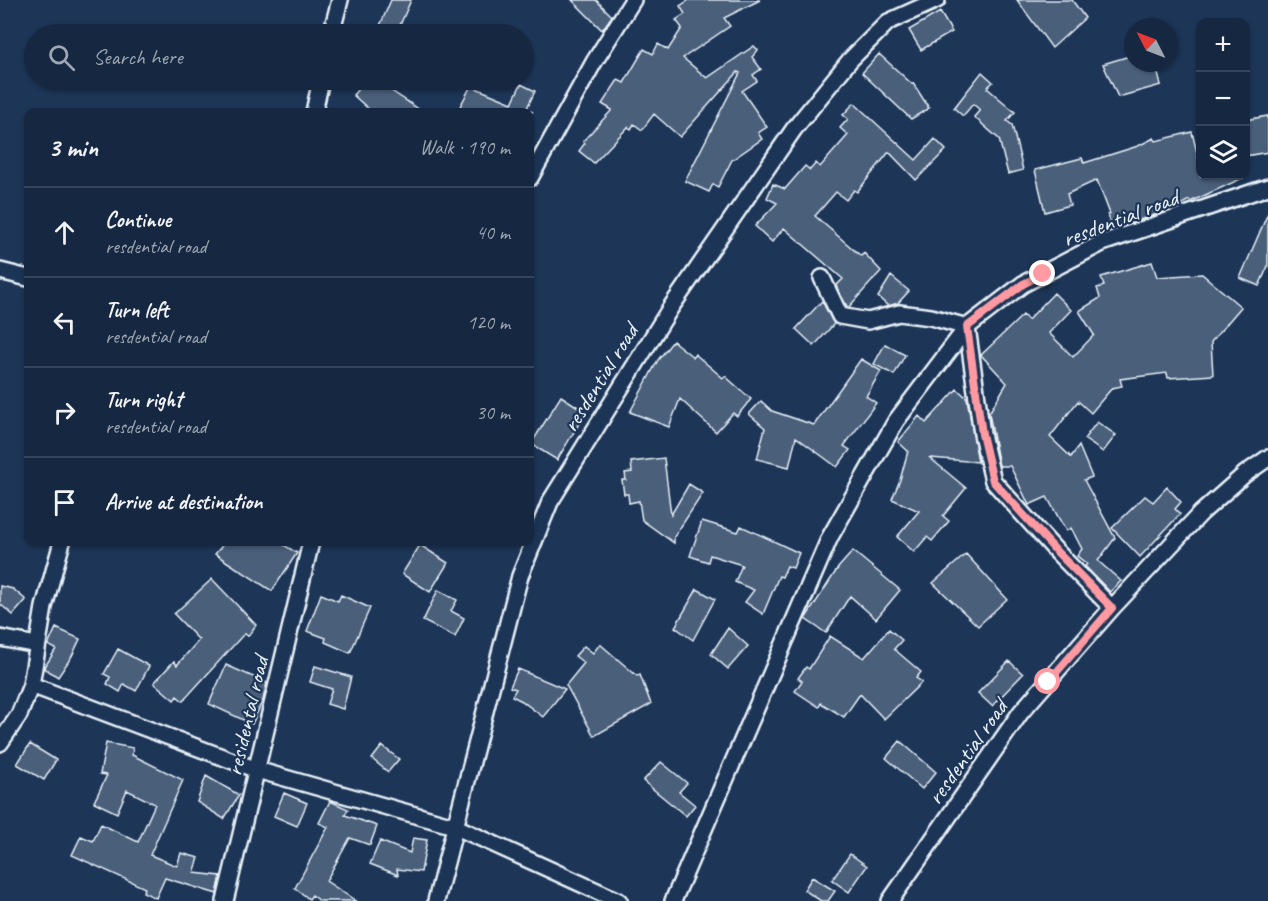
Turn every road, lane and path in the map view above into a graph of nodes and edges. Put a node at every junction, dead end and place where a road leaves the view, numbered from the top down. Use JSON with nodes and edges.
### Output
{"nodes":[{"id":1,"x":340,"y":0,"type":"edge"},
{"id":2,"x":633,"y":0,"type":"edge"},
{"id":3,"x":938,"y":0,"type":"edge"},
{"id":4,"x":334,"y":24,"type":"edge"},
{"id":5,"x":319,"y":90,"type":"edge"},
{"id":6,"x":315,"y":108,"type":"edge"},
{"id":7,"x":534,"y":171,"type":"edge"},
{"id":8,"x":1268,"y":187,"type":"edge"},
{"id":9,"x":0,"y":271,"type":"edge"},
{"id":10,"x":24,"y":277,"type":"edge"},
{"id":11,"x":822,"y":278,"type":"dead end"},
{"id":12,"x":967,"y":327,"type":"junction"},
{"id":13,"x":1268,"y":458,"type":"edge"},
{"id":14,"x":534,"y":541,"type":"edge"},
{"id":15,"x":61,"y":546,"type":"edge"},
{"id":16,"x":310,"y":546,"type":"edge"},
{"id":17,"x":532,"y":546,"type":"edge"},
{"id":18,"x":1112,"y":608,"type":"junction"},
{"id":19,"x":0,"y":638,"type":"edge"},
{"id":20,"x":37,"y":645,"type":"junction"},
{"id":21,"x":31,"y":685,"type":"junction"},
{"id":22,"x":0,"y":742,"type":"edge"},
{"id":23,"x":257,"y":770,"type":"junction"},
{"id":24,"x":454,"y":826,"type":"junction"},
{"id":25,"x":225,"y":901,"type":"edge"},
{"id":26,"x":436,"y":901,"type":"edge"},
{"id":27,"x":619,"y":901,"type":"edge"},
{"id":28,"x":674,"y":901,"type":"edge"},
{"id":29,"x":890,"y":901,"type":"edge"}],
"edges":[{"from":1,"to":4,"type":"street"},
{"from":2,"to":7,"type":"street"},
{"from":3,"to":14,"type":"street","name":"resdential road"},
{"from":5,"to":6,"type":"street"},
{"from":8,"to":12,"type":"street","name":"resdential road"},
{"from":9,"to":10,"type":"street"},
{"from":11,"to":12,"type":"street"},
{"from":12,"to":18,"type":"street"},
{"from":12,"to":28,"type":"street","name":"resdential road"},
{"from":13,"to":18,"type":"street","name":"resdential road"},
{"from":15,"to":20,"type":"street"},
{"from":16,"to":23,"type":"street","name":"residental road"},
{"from":17,"to":24,"type":"street","name":"resdential road"},
{"from":18,"to":29,"type":"street","name":"resdential road"},
{"from":19,"to":20,"type":"street"},
{"from":20,"to":21,"type":"street"},
{"from":21,"to":22,"type":"street"},
{"from":21,"to":23,"type":"street"},
{"from":23,"to":24,"type":"street"},
{"from":23,"to":25,"type":"street","name":"residental road"},
{"from":24,"to":26,"type":"street","name":"resdential road"},
{"from":24,"to":27,"type":"street"}]}
